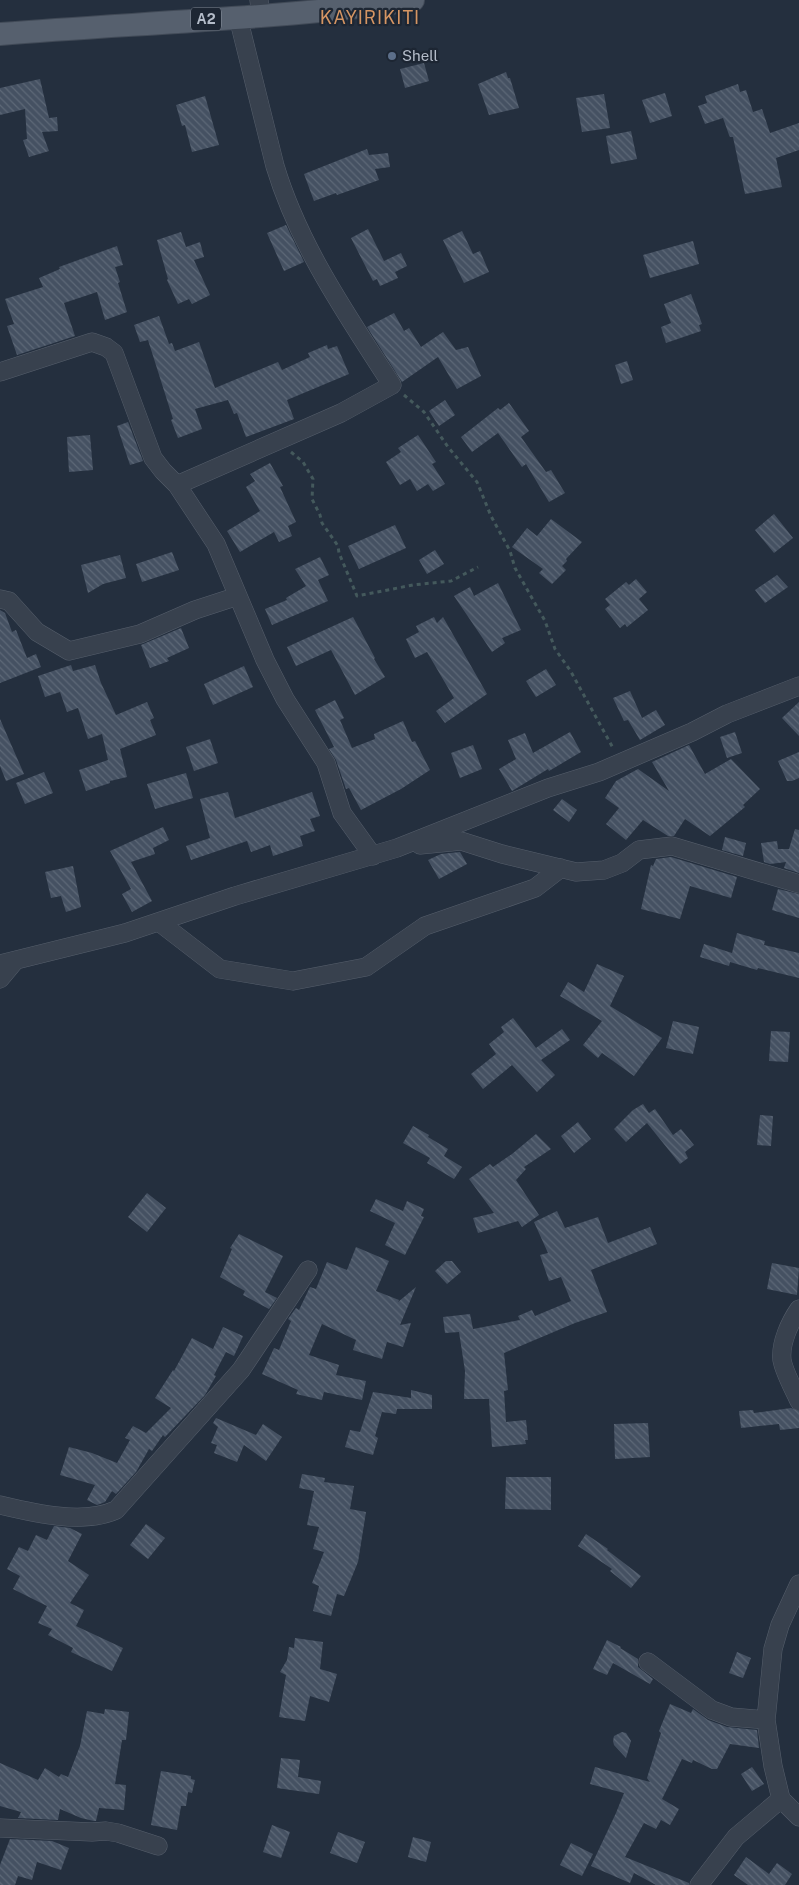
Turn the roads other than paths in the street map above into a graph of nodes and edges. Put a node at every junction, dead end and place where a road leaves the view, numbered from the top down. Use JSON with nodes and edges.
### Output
{"nodes":[{"id":1,"x":412,"y":0,"type":"edge"},
{"id":2,"x":260,"y":8,"type":"edge"},
{"id":3,"x":238,"y":17,"type":"junction"},
{"id":4,"x":0,"y":34,"type":"edge"},
{"id":5,"x":0,"y":372,"type":"edge"},
{"id":6,"x":177,"y":485,"type":"junction"},
{"id":7,"x":238,"y":596,"type":"junction"},
{"id":8,"x":0,"y":599,"type":"edge"},
{"id":9,"x":799,"y":686,"type":"edge"},
{"id":10,"x":398,"y":848,"type":"junction"},
{"id":11,"x":373,"y":856,"type":"junction"},
{"id":12,"x":561,"y":868,"type":"junction"},
{"id":13,"x":799,"y":884,"type":"edge"},
{"id":14,"x":159,"y":922,"type":"junction"},
{"id":15,"x":7,"y":963,"type":"edge"},
{"id":16,"x":0,"y":979,"type":"edge"},
{"id":17,"x":308,"y":1270,"type":"dead end"},
{"id":18,"x":799,"y":1309,"type":"edge"},
{"id":19,"x":799,"y":1401,"type":"edge"},
{"id":20,"x":0,"y":1505,"type":"edge"},
{"id":21,"x":799,"y":1584,"type":"edge"},
{"id":22,"x":648,"y":1662,"type":"dead end"},
{"id":23,"x":766,"y":1720,"type":"junction"},
{"id":24,"x":781,"y":1798,"type":"junction"},
{"id":25,"x":799,"y":1817,"type":"edge"},
{"id":26,"x":0,"y":1828,"type":"edge"},
{"id":27,"x":158,"y":1846,"type":"dead end"},
{"id":28,"x":700,"y":1885,"type":"edge"}],
"edges":[{"from":1,"to":2,"type":"main road","number":"A2"},
{"from":2,"to":3,"type":"main road","number":"A2"},
{"from":3,"to":4,"type":"main road","number":"A2"},
{"from":3,"to":6,"type":"street"},
{"from":5,"to":6,"type":"street"},
{"from":6,"to":7,"type":"street"},
{"from":7,"to":8,"type":"street"},
{"from":7,"to":11,"type":"street"},
{"from":9,"to":10,"type":"street"},
{"from":10,"to":11,"type":"street"},
{"from":10,"to":12,"type":"street"},
{"from":11,"to":14,"type":"street"},
{"from":12,"to":13,"type":"street"},
{"from":12,"to":14,"type":"street"},
{"from":14,"to":15,"type":"street"},
{"from":15,"to":16,"type":"street"},
{"from":17,"to":20,"type":"street"},
{"from":18,"to":19,"type":"street"},
{"from":21,"to":23,"type":"street"},
{"from":22,"to":23,"type":"street"},
{"from":23,"to":24,"type":"street"},
{"from":24,"to":25,"type":"street"},
{"from":24,"to":28,"type":"street"},
{"from":26,"to":27,"type":"street"}]}
